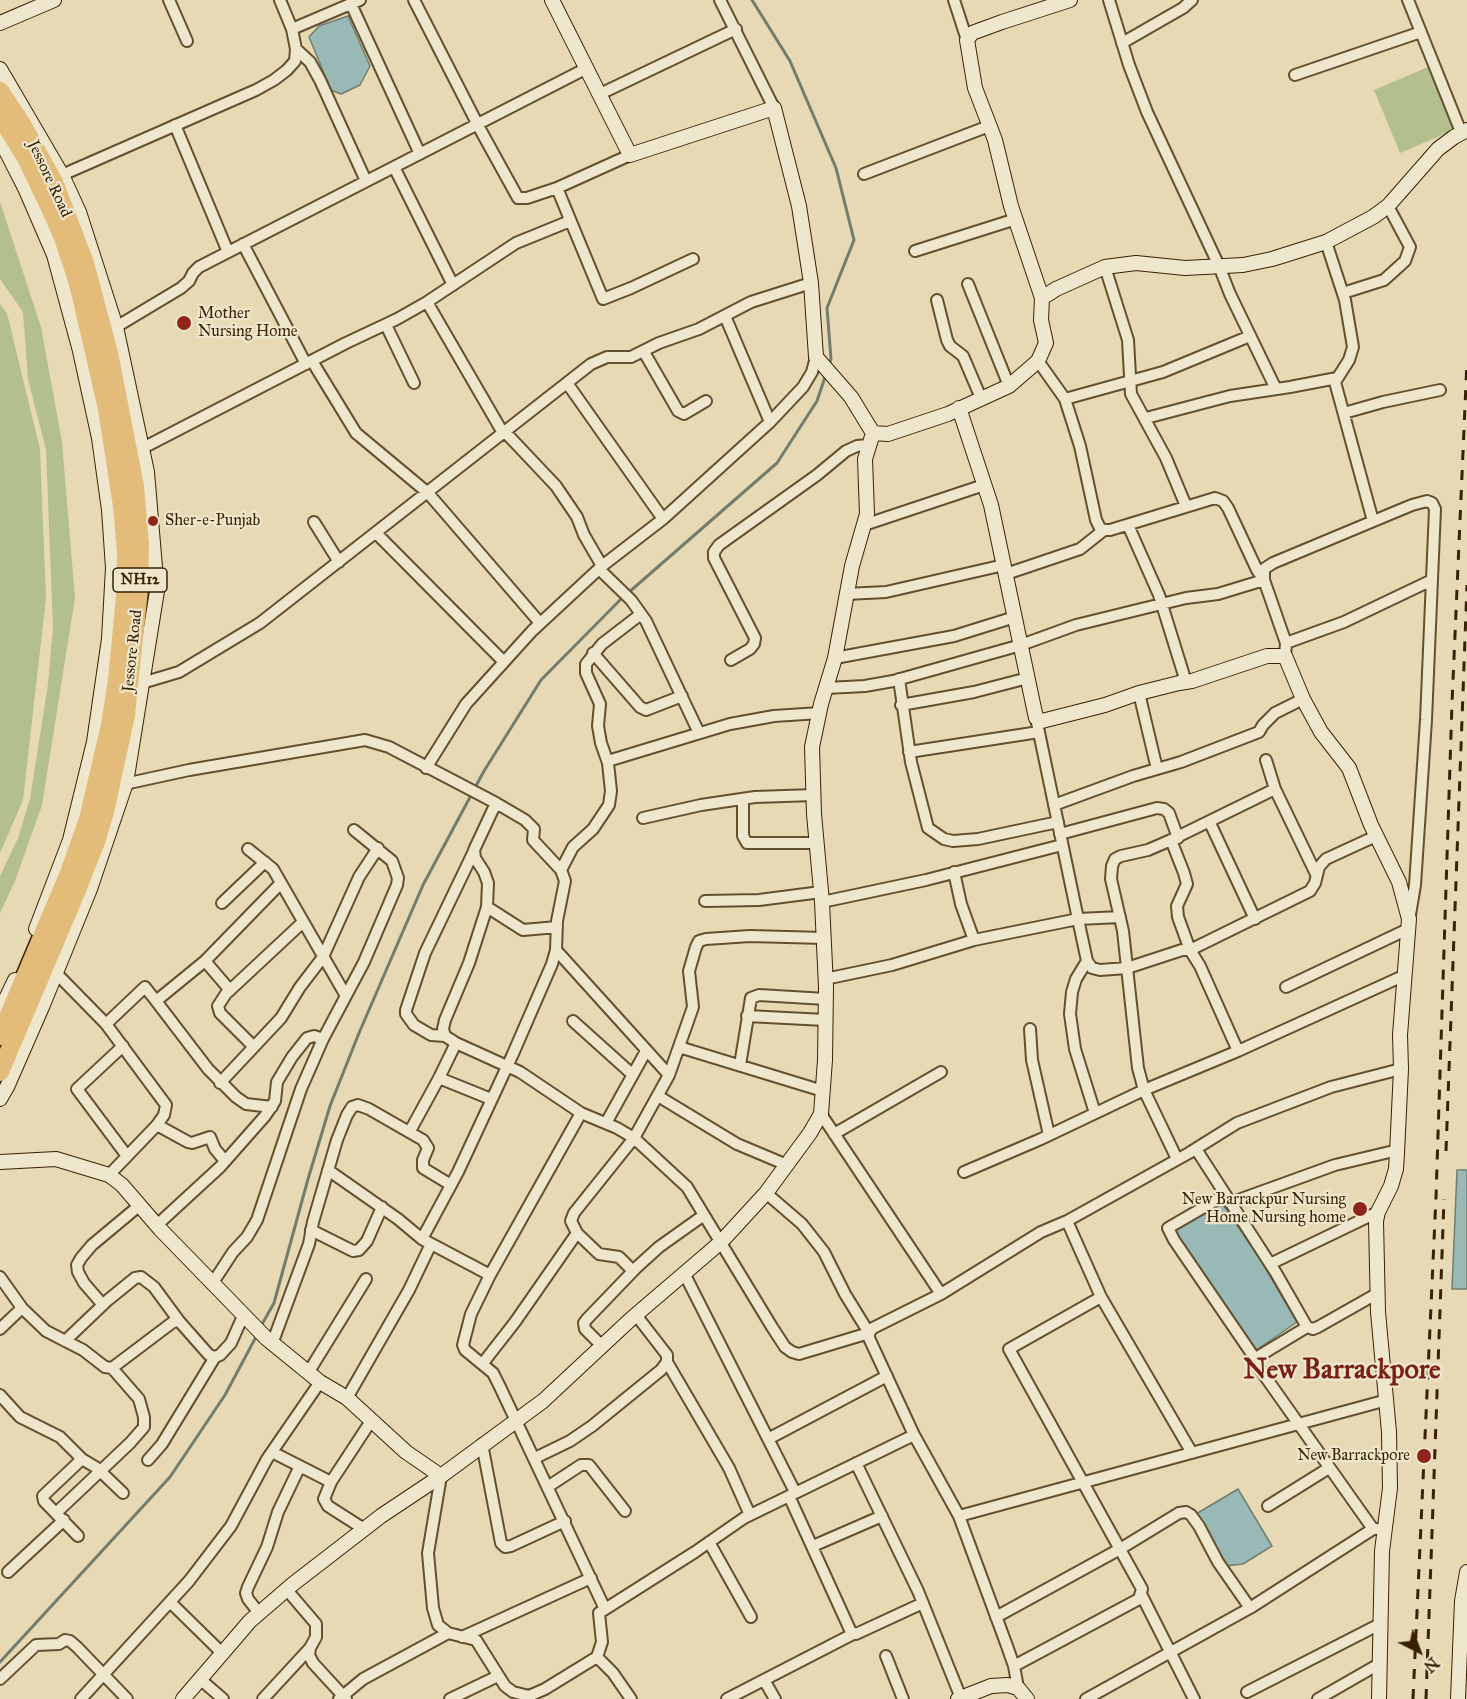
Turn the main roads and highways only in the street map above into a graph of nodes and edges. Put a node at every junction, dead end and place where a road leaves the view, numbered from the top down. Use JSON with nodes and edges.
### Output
{"nodes":[{"id":1,"x":0,"y":91,"type":"edge"},
{"id":2,"x":0,"y":116,"type":"edge"},
{"id":3,"x":123,"y":680,"type":"junction"},
{"id":4,"x":0,"y":1036,"type":"edge"},
{"id":5,"x":0,"y":1072,"type":"edge"}],
"edges":[{"from":1,"to":3,"type":"highway","name":"Jessore Road","number":"NH12"},
{"from":2,"to":3,"type":"highway","number":"NH12"},
{"from":3,"to":4,"type":"highway","number":"NH12"},
{"from":3,"to":5,"type":"highway","name":"Jessore Road","number":"NH12"}]}
